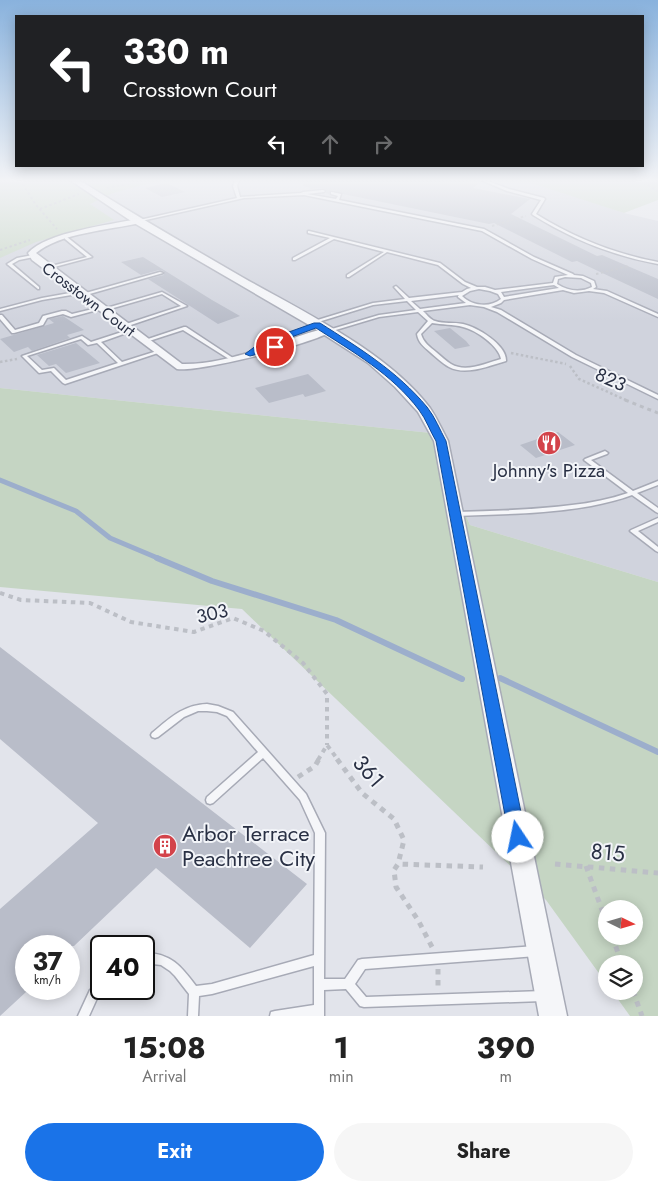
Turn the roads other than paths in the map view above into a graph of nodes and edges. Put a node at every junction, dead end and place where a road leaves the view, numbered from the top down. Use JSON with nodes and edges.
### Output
{"nodes":[{"id":1,"x":108,"y":227,"type":"edge"},
{"id":2,"x":150,"y":227,"type":"edge"},
{"id":3,"x":470,"y":227,"type":"edge"},
{"id":4,"x":557,"y":227,"type":"edge"},
{"id":5,"x":309,"y":232,"type":"dead end"},
{"id":6,"x":66,"y":238,"type":"junction"},
{"id":7,"x":334,"y":238,"type":"junction"},
{"id":8,"x":387,"y":251,"type":"junction"},
{"id":9,"x":33,"y":256,"type":"junction"},
{"id":10,"x":294,"y":259,"type":"dead end"},
{"id":11,"x":658,"y":263,"type":"edge"},
{"id":12,"x":48,"y":268,"type":"junction"},
{"id":13,"x":558,"y":270,"type":"junction"},
{"id":14,"x":161,"y":273,"type":"dead end"},
{"id":15,"x":572,"y":275,"type":"junction"},
{"id":16,"x":348,"y":276,"type":"dead end"},
{"id":17,"x":560,"y":277,"type":"junction"},
{"id":18,"x":464,"y":283,"type":"junction"},
{"id":19,"x":554,"y":284,"type":"junction"},
{"id":20,"x":594,"y":285,"type":"junction"},
{"id":21,"x":396,"y":287,"type":"dead end"},
{"id":22,"x":38,"y":288,"type":"dead end"},
{"id":23,"x":476,"y":288,"type":"junction"},
{"id":24,"x":562,"y":289,"type":"junction"},
{"id":25,"x":589,"y":290,"type":"junction"},
{"id":26,"x":495,"y":291,"type":"junction"},
{"id":27,"x":463,"y":292,"type":"junction"},
{"id":28,"x":605,"y":292,"type":"junction"},
{"id":29,"x":82,"y":293,"type":"junction"},
{"id":30,"x":424,"y":298,"type":"junction"},
{"id":31,"x":504,"y":299,"type":"junction"},
{"id":32,"x":406,"y":300,"type":"junction"},
{"id":33,"x":470,"y":304,"type":"junction"},
{"id":34,"x":498,"y":304,"type":"junction"},
{"id":35,"x":484,"y":306,"type":"junction"},
{"id":36,"x":417,"y":307,"type":"junction"},
{"id":37,"x":102,"y":309,"type":"junction"},
{"id":38,"x":0,"y":310,"type":"edge"},
{"id":39,"x":499,"y":311,"type":"junction"},
{"id":40,"x":399,"y":313,"type":"junction"},
{"id":41,"x":0,"y":316,"type":"edge"},
{"id":42,"x":658,"y":316,"type":"edge"},
{"id":43,"x":431,"y":322,"type":"junction"},
{"id":44,"x":319,"y":326,"type":"junction"},
{"id":45,"x":128,"y":328,"type":"junction"},
{"id":46,"x":98,"y":341,"type":"junction"},
{"id":47,"x":144,"y":341,"type":"junction"},
{"id":48,"x":158,"y":352,"type":"junction"},
{"id":49,"x":231,"y":358,"type":"junction"},
{"id":50,"x":121,"y":364,"type":"junction"},
{"id":51,"x":658,"y":397,"type":"edge"},
{"id":52,"x":605,"y":453,"type":"dead end"},
{"id":53,"x":658,"y":483,"type":"edge"},
{"id":54,"x":633,"y":492,"type":"junction"},
{"id":55,"x":658,"y":511,"type":"edge"},
{"id":56,"x":456,"y":514,"type":"junction"},
{"id":57,"x":658,"y":520,"type":"edge"},
{"id":58,"x":658,"y":550,"type":"edge"},
{"id":59,"x":155,"y":735,"type":"dead end"},
{"id":60,"x":264,"y":752,"type":"junction"},
{"id":61,"x":210,"y":800,"type":"dead end"},
{"id":62,"x":540,"y":951,"type":"junction"},
{"id":63,"x":155,"y":959,"type":"edge"},
{"id":64,"x":319,"y":960,"type":"junction"},
{"id":65,"x":348,"y":984,"type":"junction"},
{"id":66,"x":319,"y":985,"type":"junction"},
{"id":67,"x":194,"y":992,"type":"junction"},
{"id":68,"x":549,"y":996,"type":"junction"},
{"id":69,"x":91,"y":1000,"type":"edge"},
{"id":70,"x":319,"y":1013,"type":"edge"},
{"id":71,"x":83,"y":1016,"type":"edge"},
{"id":72,"x":193,"y":1016,"type":"edge"},
{"id":73,"x":275,"y":1016,"type":"edge"},
{"id":74,"x":553,"y":1016,"type":"edge"}],
"edges":[{"from":1,"to":6,"type":"street","name":"Crosstown Court"},
{"from":2,"to":44,"type":"street"},
{"from":3,"to":13,"type":"lane"},
{"from":4,"to":11,"type":"lane"},
{"from":5,"to":7,"type":"lane"},
{"from":6,"to":9,"type":"street","name":"Crosstown Court"},
{"from":6,"to":12,"type":"lane"},
{"from":7,"to":8,"type":"lane"},
{"from":7,"to":10,"type":"lane"},
{"from":8,"to":16,"type":"lane"},
{"from":8,"to":18,"type":"lane"},
{"from":9,"to":12,"type":"street","name":"Crosstown Court"},
{"from":9,"to":22,"type":"lane"},
{"from":12,"to":29,"type":"street","name":"Crosstown Court"},
{"from":13,"to":15,"type":"lane"},
{"from":13,"to":17,"type":"lane"},
{"from":14,"to":29,"type":"lane"},
{"from":15,"to":17,"type":"lane"},
{"from":15,"to":20,"type":"lane"},
{"from":17,"to":19,"type":"lane"},
{"from":18,"to":23,"type":"lane"},
{"from":18,"to":27,"type":"lane"},
{"from":19,"to":24,"type":"lane"},
{"from":19,"to":26,"type":"lane"},
{"from":20,"to":25,"type":"lane"},
{"from":20,"to":28,"type":"lane"},
{"from":21,"to":32,"type":"lane"},
{"from":23,"to":26,"type":"lane"},
{"from":23,"to":27,"type":"lane"},
{"from":24,"to":25,"type":"lane"},
{"from":24,"to":31,"type":"lane"},
{"from":25,"to":28,"type":"lane"},
{"from":26,"to":31,"type":"lane"},
{"from":27,"to":30,"type":"lane"},
{"from":27,"to":33,"type":"lane"},
{"from":28,"to":42,"type":"lane"},
{"from":29,"to":37,"type":"street","name":"Crosstown Court"},
{"from":29,"to":38,"type":"lane"},
{"from":30,"to":32,"type":"lane"},
{"from":30,"to":36,"type":"lane"},
{"from":31,"to":34,"type":"lane"},
{"from":32,"to":36,"type":"lane"},
{"from":32,"to":44,"type":"lane"},
{"from":33,"to":35,"type":"lane"},
{"from":33,"to":36,"type":"lane"},
{"from":34,"to":35,"type":"lane"},
{"from":34,"to":39,"type":"lane"},
{"from":35,"to":39,"type":"lane"},
{"from":36,"to":40,"type":"lane"},
{"from":36,"to":40,"type":"lane"},
{"from":36,"to":43,"type":"lane"},
{"from":37,"to":41,"type":"lane"},
{"from":37,"to":45,"type":"street","name":"Crosstown Court"},
{"from":37,"to":45,"type":"lane"},
{"from":39,"to":51,"type":"lane"},
{"from":40,"to":44,"type":"lane"},
{"from":43,"to":43,"type":"lane"},
{"from":44,"to":49,"type":"street","name":"Crosstown Court"},
{"from":44,"to":56,"type":"street"},
{"from":45,"to":46,"type":"lane"},
{"from":45,"to":47,"type":"street","name":"Crosstown Court"},
{"from":46,"to":50,"type":"lane"},
{"from":46,"to":50,"type":"lane"},
{"from":47,"to":48,"type":"street","name":"Crosstown Court"},
{"from":47,"to":49,"type":"lane"},
{"from":48,"to":49,"type":"street","name":"Crosstown Court"},
{"from":48,"to":50,"type":"lane"},
{"from":52,"to":54,"type":"lane"},
{"from":53,"to":54,"type":"lane"},
{"from":54,"to":55,"type":"lane"},
{"from":54,"to":56,"type":"lane"},
{"from":56,"to":62,"type":"street"},
{"from":57,"to":58,"type":"lane"},
{"from":59,"to":60,"type":"lane"},
{"from":60,"to":61,"type":"lane"},
{"from":60,"to":64,"type":"lane"},
{"from":62,"to":65,"type":"lane"},
{"from":62,"to":68,"type":"street"},
{"from":63,"to":67,"type":"lane"},
{"from":64,"to":66,"type":"lane"},
{"from":64,"to":67,"type":"lane"},
{"from":65,"to":66,"type":"lane"},
{"from":65,"to":68,"type":"lane"},
{"from":66,"to":70,"type":"lane"},
{"from":67,"to":72,"type":"lane"},
{"from":68,"to":74,"type":"street"},
{"from":69,"to":71,"type":"lane"},
{"from":70,"to":73,"type":"lane"}]}
